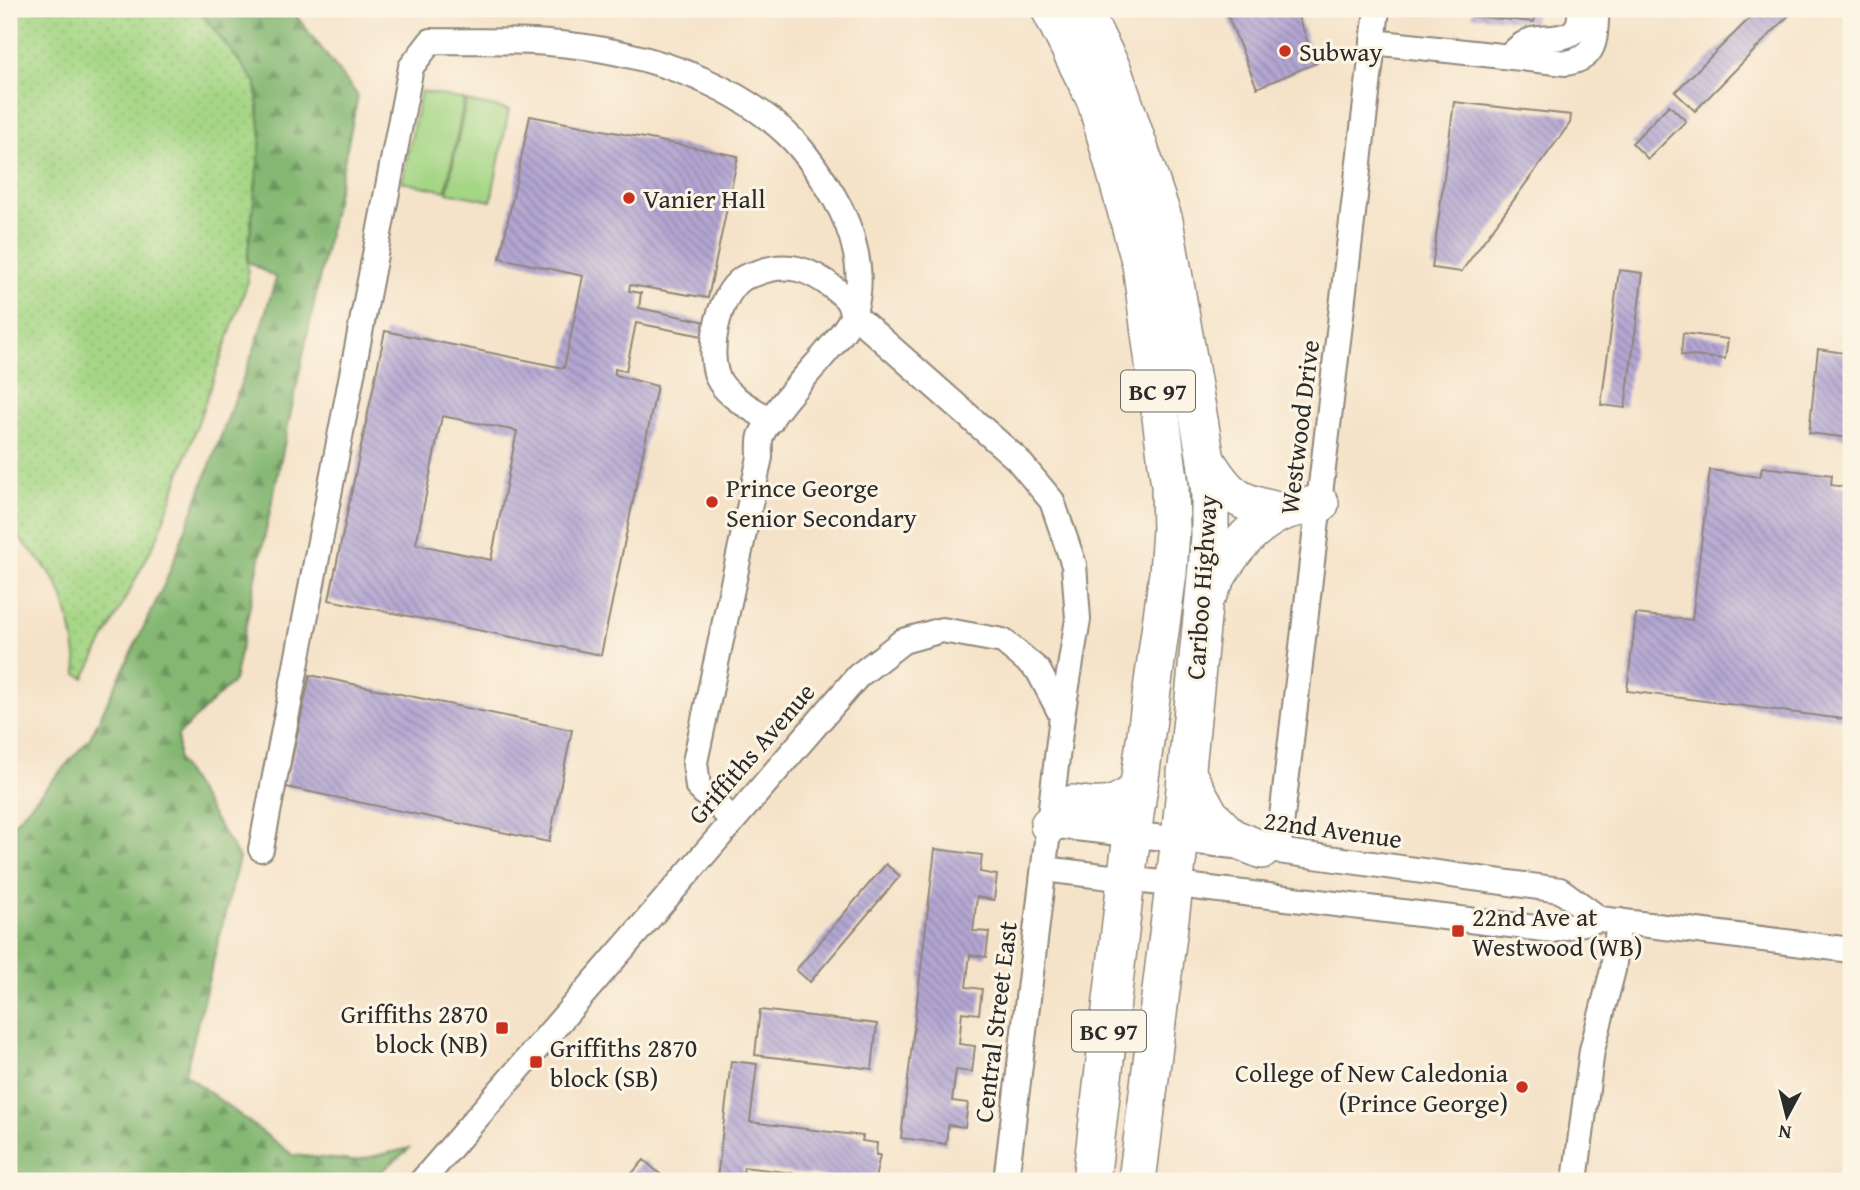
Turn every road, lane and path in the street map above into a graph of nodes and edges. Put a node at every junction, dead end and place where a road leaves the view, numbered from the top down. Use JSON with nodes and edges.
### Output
{"nodes":[{"id":1,"x":1050,"y":9,"type":"edge"},
{"id":2,"x":1082,"y":9,"type":"edge"},
{"id":3,"x":1377,"y":9,"type":"edge"},
{"id":4,"x":1580,"y":9,"type":"edge"},
{"id":5,"x":1597,"y":9,"type":"edge"},
{"id":6,"x":1373,"y":42,"type":"junction"},
{"id":7,"x":1510,"y":56,"type":"junction"},
{"id":8,"x":853,"y":314,"type":"junction"},
{"id":9,"x":771,"y":421,"type":"junction"},
{"id":10,"x":1206,"y":460,"type":"junction"},
{"id":11,"x":1320,"y":504,"type":"junction"},
{"id":12,"x":1283,"y":512,"type":"junction"},
{"id":13,"x":1204,"y":600,"type":"junction"},
{"id":14,"x":1062,"y":716,"type":"junction"},
{"id":15,"x":1186,"y":772,"type":"junction"},
{"id":16,"x":1139,"y":788,"type":"junction"},
{"id":17,"x":733,"y":820,"type":"junction"},
{"id":18,"x":1049,"y":825,"type":"junction"},
{"id":19,"x":1133,"y":833,"type":"junction"},
{"id":20,"x":1180,"y":839,"type":"junction"},
{"id":21,"x":261,"y":849,"type":"dead end"},
{"id":22,"x":1270,"y":850,"type":"junction"},
{"id":23,"x":1044,"y":869,"type":"junction"},
{"id":24,"x":1126,"y":880,"type":"junction"},
{"id":25,"x":1174,"y":886,"type":"junction"},
{"id":26,"x":1610,"y":920,"type":"junction"},
{"id":27,"x":1851,"y":950,"type":"edge"},
{"id":28,"x":422,"y":1181,"type":"edge"},
{"id":29,"x":1006,"y":1181,"type":"edge"},
{"id":30,"x":1091,"y":1181,"type":"edge"},
{"id":31,"x":1137,"y":1181,"type":"edge"},
{"id":32,"x":1575,"y":1181,"type":"edge"}],
"edges":[{"from":1,"to":16,"type":"highway","name":"Cariboo Highway","number":"BC 97"},
{"from":2,"to":10,"type":"highway","name":"Cariboo Highway","number":"BC 97"},
{"from":3,"to":6,"type":"street","name":"Westwood Drive"},
{"from":4,"to":7,"type":"street"},
{"from":5,"to":7,"type":"street"},
{"from":6,"to":7,"type":"street"},
{"from":6,"to":11,"type":"street","name":"Westwood Drive"},
{"from":8,"to":9,"type":"street"},
{"from":8,"to":9,"type":"street"},
{"from":8,"to":14,"type":"street"},
{"from":8,"to":21,"type":"street"},
{"from":9,"to":17,"type":"street"},
{"from":10,"to":12,"type":"highway"},
{"from":10,"to":13,"type":"highway","name":"Cariboo Highway","number":"BC 97"},
{"from":11,"to":12,"type":"highway"},
{"from":11,"to":22,"type":"street","name":"Westwood Drive"},
{"from":12,"to":13,"type":"highway"},
{"from":13,"to":15,"type":"highway","name":"Cariboo Highway","number":"BC 97"},
{"from":14,"to":17,"type":"street","name":"Griffiths Avenue"},
{"from":14,"to":18,"type":"street"},
{"from":15,"to":20,"type":"highway","name":"Cariboo Highway","number":"BC 97"},
{"from":15,"to":22,"type":"highway"},
{"from":16,"to":18,"type":"highway"},
{"from":16,"to":19,"type":"highway","name":"Cariboo Highway","number":"BC 97"},
{"from":17,"to":28,"type":"street","name":"Griffiths Avenue"},
{"from":18,"to":19,"type":"street","name":"22nd Avenue"},
{"from":18,"to":23,"type":"street"},
{"from":19,"to":20,"type":"street","name":"22nd Avenue"},
{"from":19,"to":24,"type":"highway","name":"Cariboo Highway","number":"BC 97"},
{"from":20,"to":22,"type":"street","name":"22nd Avenue"},
{"from":20,"to":25,"type":"highway","name":"Cariboo Highway","number":"BC 97"},
{"from":22,"to":26,"type":"street","name":"22nd Avenue"},
{"from":23,"to":24,"type":"street","name":"22nd Avenue"},
{"from":23,"to":29,"type":"street","name":"Central Street East"},
{"from":24,"to":25,"type":"street","name":"22nd Avenue"},
{"from":24,"to":30,"type":"highway","name":"Cariboo Highway","number":"BC 97"},
{"from":25,"to":26,"type":"street","name":"22nd Avenue"},
{"from":25,"to":31,"type":"highway","name":"Cariboo Highway","number":"BC 97"},
{"from":26,"to":27,"type":"street","name":"22nd Avenue"},
{"from":26,"to":32,"type":"street"}]}
